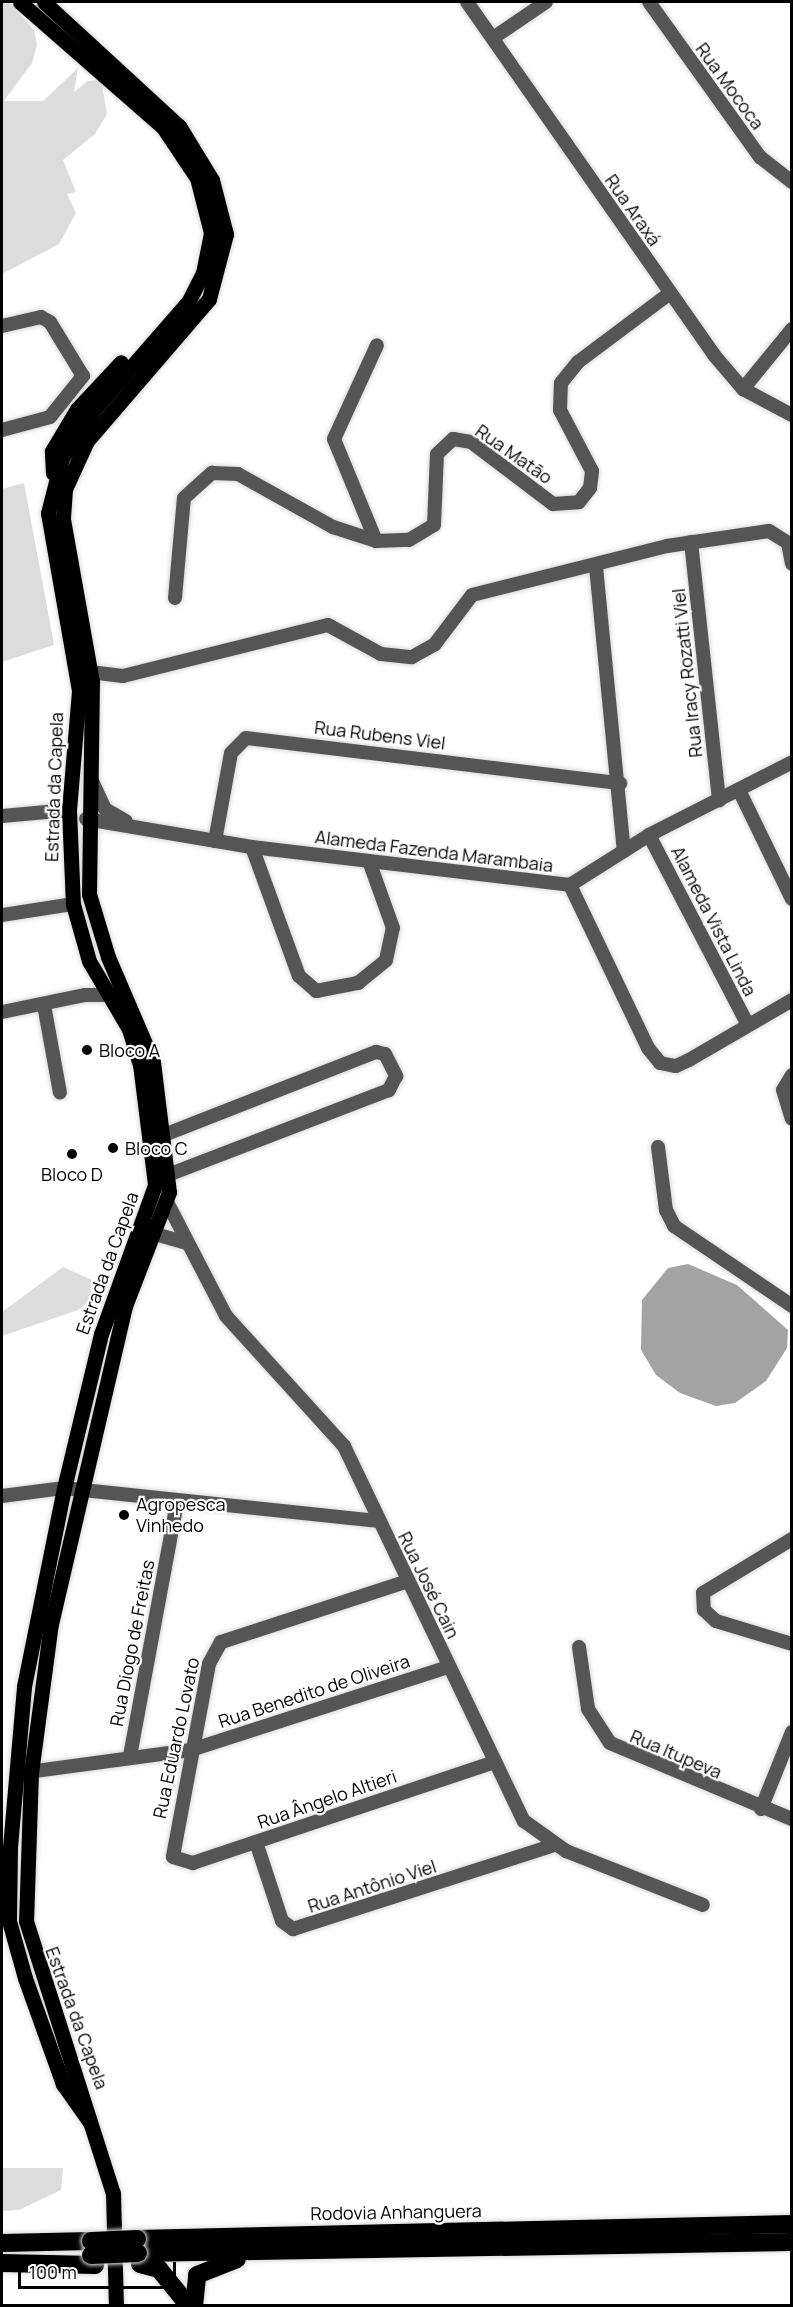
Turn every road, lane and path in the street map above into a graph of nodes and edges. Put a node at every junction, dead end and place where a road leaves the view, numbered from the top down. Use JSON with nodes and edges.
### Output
{"nodes":[{"id":1,"x":20,"y":2,"type":"edge"},
{"id":2,"x":44,"y":2,"type":"edge"},
{"id":3,"x":468,"y":2,"type":"edge"},
{"id":4,"x":546,"y":2,"type":"edge"},
{"id":5,"x":649,"y":2,"type":"edge"},
{"id":6,"x":493,"y":38,"type":"junction"},
{"id":7,"x":792,"y":182,"type":"edge"},
{"id":8,"x":669,"y":294,"type":"junction"},
{"id":9,"x":2,"y":326,"type":"edge"},
{"id":10,"x":792,"y":329,"type":"edge"},
{"id":11,"x":378,"y":345,"type":"dead end"},
{"id":12,"x":141,"y":363,"type":"junction"},
{"id":13,"x":83,"y":376,"type":"junction"},
{"id":14,"x":105,"y":380,"type":"junction"},
{"id":15,"x":744,"y":389,"type":"junction"},
{"id":16,"x":792,"y":415,"type":"edge"},
{"id":17,"x":50,"y":417,"type":"junction"},
{"id":18,"x":2,"y":430,"type":"edge"},
{"id":19,"x":57,"y":442,"type":"junction"},
{"id":20,"x":54,"y":478,"type":"junction"},
{"id":21,"x":376,"y":541,"type":"junction"},
{"id":22,"x":692,"y":542,"type":"junction"},
{"id":23,"x":792,"y":564,"type":"edge"},
{"id":24,"x":596,"y":567,"type":"junction"},
{"id":25,"x":175,"y":598,"type":"dead end"},
{"id":26,"x":90,"y":672,"type":"junction"},
{"id":27,"x":792,"y":762,"type":"edge"},
{"id":28,"x":89,"y":775,"type":"junction"},
{"id":29,"x":620,"y":783,"type":"junction"},
{"id":30,"x":739,"y":790,"type":"junction"},
{"id":31,"x":719,"y":800,"type":"junction"},
{"id":32,"x":69,"y":810,"type":"junction"},
{"id":33,"x":2,"y":816,"type":"edge"},
{"id":34,"x":86,"y":819,"type":"junction"},
{"id":35,"x":151,"y":830,"type":"junction"},
{"id":36,"x":649,"y":835,"type":"junction"},
{"id":37,"x":215,"y":841,"type":"junction"},
{"id":38,"x":252,"y":848,"type":"junction"},
{"id":39,"x":624,"y":851,"type":"junction"},
{"id":40,"x":369,"y":861,"type":"junction"},
{"id":41,"x":570,"y":885,"type":"junction"},
{"id":42,"x":792,"y":899,"type":"edge"},
{"id":43,"x":73,"y":904,"type":"junction"},
{"id":44,"x":2,"y":915,"type":"edge"},
{"id":45,"x":114,"y":970,"type":"junction"},
{"id":46,"x":98,"y":978,"type":"junction"},
{"id":47,"x":125,"y":992,"type":"junction"},
{"id":48,"x":85,"y":995,"type":"junction"},
{"id":49,"x":109,"y":998,"type":"junction"},
{"id":50,"x":792,"y":1000,"type":"edge"},
{"id":51,"x":44,"y":1005,"type":"junction"},
{"id":52,"x":2,"y":1012,"type":"edge"},
{"id":53,"x":747,"y":1023,"type":"junction"},
{"id":54,"x":792,"y":1075,"type":"edge"},
{"id":55,"x":60,"y":1093,"type":"dead end"},
{"id":56,"x":792,"y":1119,"type":"edge"},
{"id":57,"x":164,"y":1135,"type":"junction"},
{"id":58,"x":658,"y":1147,"type":"dead end"},
{"id":59,"x":168,"y":1175,"type":"junction"},
{"id":60,"x":168,"y":1204,"type":"junction"},
{"id":61,"x":145,"y":1221,"type":"junction"},
{"id":62,"x":183,"y":1228,"type":"junction"},
{"id":63,"x":155,"y":1234,"type":"junction"},
{"id":64,"x":172,"y":1239,"type":"junction"},
{"id":65,"x":187,"y":1243,"type":"junction"},
{"id":66,"x":792,"y":1306,"type":"edge"},
{"id":67,"x":64,"y":1488,"type":"junction"},
{"id":68,"x":84,"y":1491,"type":"junction"},
{"id":69,"x":2,"y":1496,"type":"edge"},
{"id":70,"x":177,"y":1502,"type":"junction"},
{"id":71,"x":379,"y":1521,"type":"junction"},
{"id":72,"x":792,"y":1539,"type":"edge"},
{"id":73,"x":405,"y":1582,"type":"junction"},
{"id":74,"x":792,"y":1644,"type":"edge"},
{"id":75,"x":579,"y":1647,"type":"dead end"},
{"id":76,"x":448,"y":1667,"type":"junction"},
{"id":77,"x":792,"y":1732,"type":"edge"},
{"id":78,"x":191,"y":1750,"type":"junction"},
{"id":79,"x":130,"y":1756,"type":"junction"},
{"id":80,"x":494,"y":1762,"type":"junction"},
{"id":81,"x":24,"y":1773,"type":"junction"},
{"id":82,"x":761,"y":1809,"type":"junction"},
{"id":83,"x":792,"y":1819,"type":"edge"},
{"id":84,"x":256,"y":1842,"type":"junction"},
{"id":85,"x":555,"y":1845,"type":"junction"},
{"id":86,"x":173,"y":1857,"type":"joint"},
{"id":87,"x":703,"y":1905,"type":"dead end"},
{"id":88,"x":5,"y":1921,"type":"edge"},
{"id":89,"x":26,"y":1921,"type":"junction"},
{"id":90,"x":89,"y":2121,"type":"junction"},
{"id":91,"x":792,"y":2224,"type":"edge"},
{"id":92,"x":792,"y":2242,"type":"edge"},
{"id":93,"x":2,"y":2243,"type":"edge"},
{"id":94,"x":291,"y":2250,"type":"junction"},
{"id":95,"x":138,"y":2252,"type":"junction"},
{"id":96,"x":92,"y":2254,"type":"junction"},
{"id":97,"x":2,"y":2256,"type":"edge"},
{"id":98,"x":2,"y":2263,"type":"edge"},
{"id":99,"x":116,"y":2306,"type":"edge"},
{"id":100,"x":192,"y":2306,"type":"edge"}],
"edges":[{"from":1,"to":12,"type":"main road","name":"Estrada da Capela"},
{"from":2,"to":12,"type":"main road","name":"Estrada da Capela"},
{"from":3,"to":6,"type":"street","name":"Rua Araxá"},
{"from":4,"to":6,"type":"street"},
{"from":5,"to":7,"type":"street","name":"Rua Mococa"},
{"from":6,"to":8,"type":"street","name":"Rua Araxá"},
{"from":8,"to":15,"type":"street","name":"Rua Araxá"},
{"from":8,"to":21,"type":"street","name":"Rua Matão"},
{"from":9,"to":13,"type":"street"},
{"from":10,"to":15,"type":"street"},
{"from":11,"to":21,"type":"street"},
{"from":12,"to":14,"type":"main road"},
{"from":12,"to":20,"type":"main road","name":"Estrada da Capela"},
{"from":12,"to":26,"type":"main road","name":"Estrada da Capela"},
{"from":13,"to":14,"type":"street"},
{"from":13,"to":17,"type":"street"},
{"from":14,"to":19,"type":"main road"},
{"from":15,"to":16,"type":"street","name":"Rua Araxá"},
{"from":17,"to":18,"type":"street"},
{"from":17,"to":19,"type":"street"},
{"from":19,"to":20,"type":"main road"},
{"from":20,"to":32,"type":"main road","name":"Estrada da Capela"},
{"from":21,"to":25,"type":"street","name":"Rua Matão"},
{"from":22,"to":23,"type":"street"},
{"from":22,"to":24,"type":"street"},
{"from":22,"to":31,"type":"street","name":"Rua Iracy Rozatti Viel"},
{"from":24,"to":26,"type":"street"},
{"from":24,"to":29,"type":"street"},
{"from":26,"to":28,"type":"main road","name":"Estrada da Capela"},
{"from":27,"to":30,"type":"street","name":"Alameda Fazenda Marambaia"},
{"from":28,"to":34,"type":"main road","name":"Estrada da Capela"},
{"from":28,"to":35,"type":"street","name":"Alameda Fazenda Marambaia"},
{"from":29,"to":37,"type":"street","name":"Rua Rubens Viel"},
{"from":29,"to":39,"type":"street"},
{"from":30,"to":31,"type":"street","name":"Alameda Fazenda Marambaia"},
{"from":30,"to":42,"type":"street"},
{"from":31,"to":36,"type":"street","name":"Alameda Fazenda Marambaia"},
{"from":32,"to":33,"type":"street"},
{"from":32,"to":43,"type":"main road","name":"Estrada da Capela"},
{"from":34,"to":35,"type":"street","name":"Alameda Fazenda Marambaia"},
{"from":34,"to":45,"type":"main road","name":"Estrada da Capela"},
{"from":35,"to":37,"type":"street","name":"Alameda Fazenda Marambaia"},
{"from":36,"to":39,"type":"street","name":"Alameda Fazenda Marambaia"},
{"from":36,"to":53,"type":"street","name":"Alameda Vista Linda"},
{"from":37,"to":38,"type":"street","name":"Alameda Fazenda Marambaia"},
{"from":38,"to":40,"type":"street","name":"Alameda Fazenda Marambaia"},
{"from":38,"to":40,"type":"street"},
{"from":39,"to":41,"type":"street","name":"Alameda Fazenda Marambaia"},
{"from":40,"to":41,"type":"street","name":"Alameda Fazenda Marambaia"},
{"from":41,"to":53,"type":"street"},
{"from":43,"to":44,"type":"street"},
{"from":43,"to":46,"type":"main road","name":"Estrada da Capela"},
{"from":45,"to":46,"type":"street"},
{"from":45,"to":47,"type":"main road","name":"Estrada da Capela"},
{"from":46,"to":48,"type":"street"},
{"from":46,"to":49,"type":"main road","name":"Estrada da Capela"},
{"from":47,"to":49,"type":"street"},
{"from":47,"to":57,"type":"main road","name":"Estrada da Capela"},
{"from":48,"to":49,"type":"street"},
{"from":48,"to":51,"type":"street"},
{"from":49,"to":61,"type":"main road","name":"Estrada da Capela"},
{"from":50,"to":53,"type":"street"},
{"from":51,"to":52,"type":"street"},
{"from":51,"to":55,"type":"street"},
{"from":54,"to":56,"type":"street"},
{"from":57,"to":59,"type":"main road","name":"Estrada da Capela"},
{"from":57,"to":59,"type":"street"},
{"from":58,"to":66,"type":"street"},
{"from":59,"to":60,"type":"main road","name":"Estrada da Capela"},
{"from":60,"to":62,"type":"street","name":"Rua José Cain"},
{"from":60,"to":63,"type":"main road","name":"Estrada da Capela"},
{"from":61,"to":63,"type":"street"},
{"from":61,"to":67,"type":"main road","name":"Estrada da Capela"},
{"from":62,"to":64,"type":"street"},
{"from":62,"to":65,"type":"street","name":"Rua José Cain"},
{"from":63,"to":64,"type":"street"},
{"from":63,"to":68,"type":"main road","name":"Estrada da Capela"},
{"from":64,"to":65,"type":"street"},
{"from":65,"to":71,"type":"street","name":"Rua José Cain"},
{"from":67,"to":68,"type":"street"},
{"from":67,"to":69,"type":"street"},
{"from":67,"to":81,"type":"main road","name":"Estrada da Capela"},
{"from":68,"to":70,"type":"street"},
{"from":68,"to":81,"type":"main road","name":"Estrada da Capela"},
{"from":70,"to":71,"type":"street"},
{"from":70,"to":79,"type":"street","name":"Rua Diogo de Freitas"},
{"from":71,"to":73,"type":"street","name":"Rua José Cain"},
{"from":72,"to":74,"type":"street"},
{"from":73,"to":76,"type":"street","name":"Rua José Cain"},
{"from":73,"to":78,"type":"street","name":"Rua Eduardo Lovato"},
{"from":75,"to":82,"type":"street","name":"Rua Itupeva"},
{"from":76,"to":78,"type":"street","name":"Rua Benedito de Oliveira"},
{"from":76,"to":80,"type":"street","name":"Rua José Cain"},
{"from":77,"to":82,"type":"street"},
{"from":78,"to":79,"type":"street","name":"Rua Benedito de Oliveira"},
{"from":78,"to":86,"type":"street","name":"Rua Eduardo Lovato"},
{"from":79,"to":81,"type":"street","name":"Rua Benedito de Oliveira"},
{"from":80,"to":84,"type":"street","name":"Rua Ângelo Altieri"},
{"from":80,"to":85,"type":"street","name":"Rua José Cain"},
{"from":81,"to":88,"type":"main road","name":"Estrada da Capela"},
{"from":81,"to":89,"type":"main road","name":"Estrada da Capela"},
{"from":82,"to":83,"type":"street","name":"Rua Itupeva"},
{"from":84,"to":85,"type":"street","name":"Rua Antônio Viel"},
{"from":84,"to":86,"type":"street","name":"Rua Ângelo Altieri"},
{"from":85,"to":87,"type":"street","name":"Rua José Cain"},
{"from":88,"to":89,"type":"street"},
{"from":88,"to":90,"type":"main road","name":"Estrada da Capela"},
{"from":89,"to":90,"type":"main road","name":"Estrada da Capela"},
{"from":90,"to":99,"type":"main road","name":"Estrada da Capela"},
{"from":91,"to":95,"type":"highway","name":"Rodovia Anhanguera"},
{"from":92,"to":94,"type":"highway","name":"Rodovia Anhanguera"},
{"from":93,"to":96,"type":"highway","name":"Rodovia Anhanguera"},
{"from":94,"to":95,"type":"highway","name":"Rodovia Anhanguera"},
{"from":94,"to":100,"type":"highway"},
{"from":95,"to":96,"type":"highway","name":"Rodovia Anhanguera","bridge":true},
{"from":95,"to":96,"type":"highway"},
{"from":95,"to":100,"type":"highway"},
{"from":96,"to":97,"type":"highway","name":"Rodovia Anhanguera"},
{"from":96,"to":98,"type":"highway"}]}
